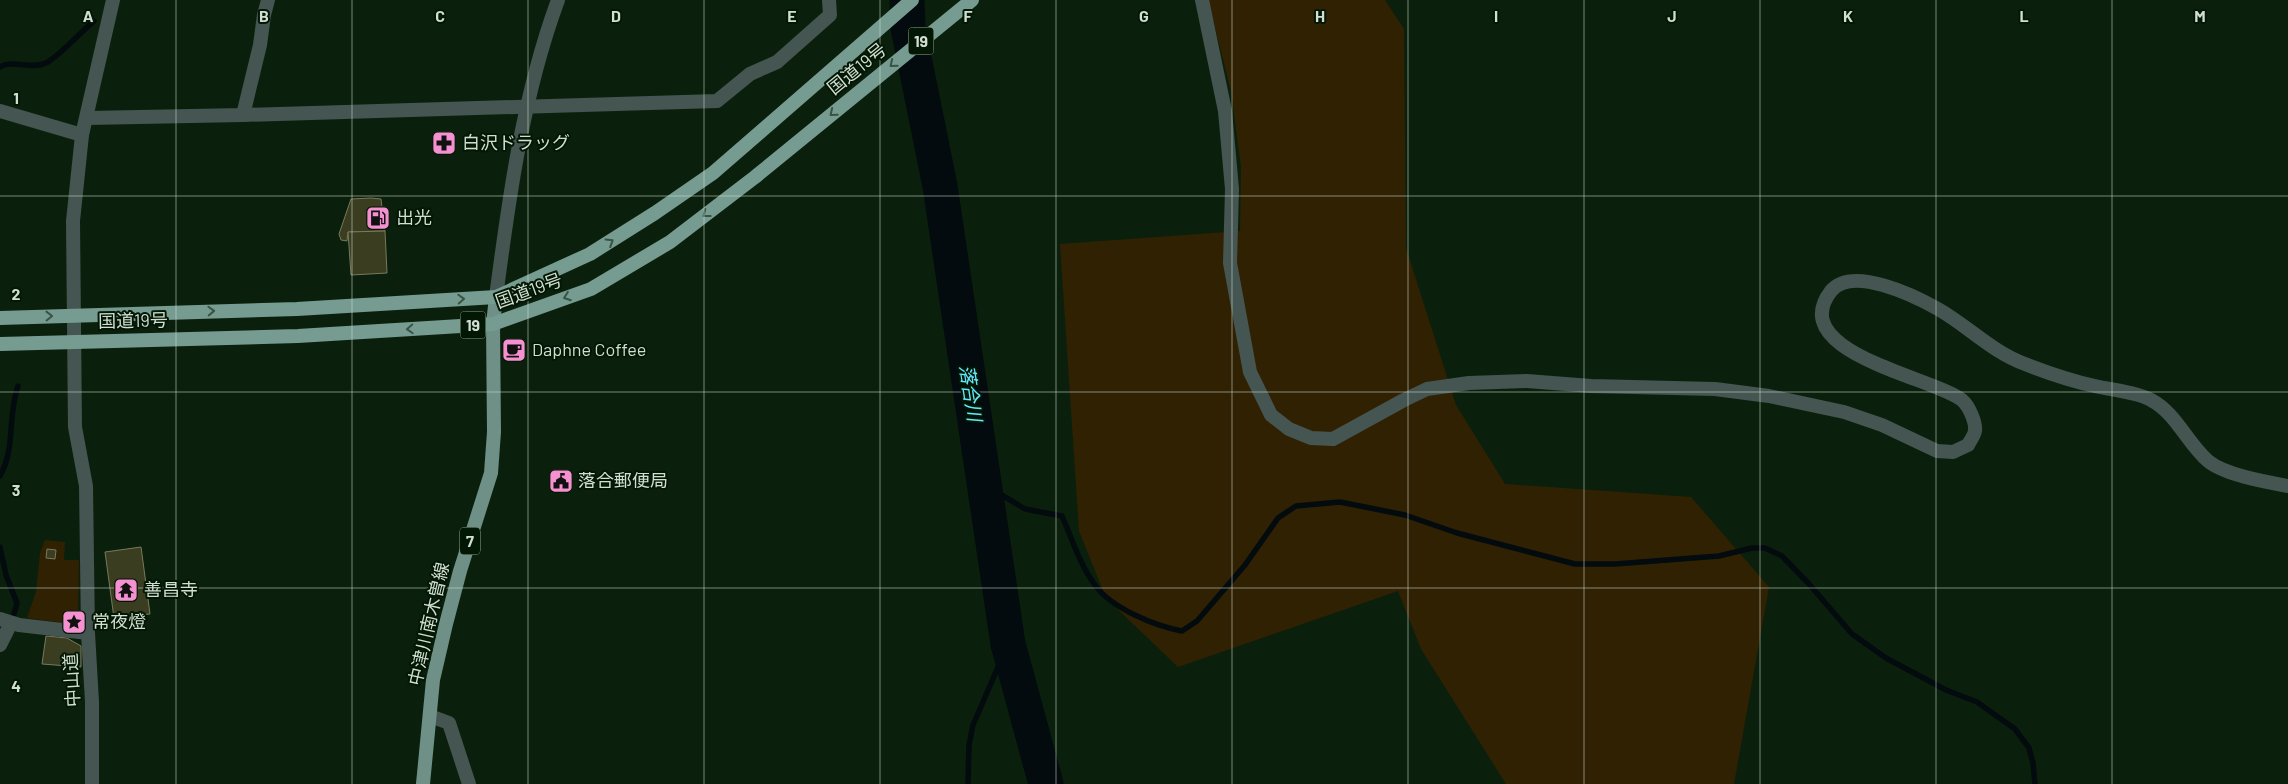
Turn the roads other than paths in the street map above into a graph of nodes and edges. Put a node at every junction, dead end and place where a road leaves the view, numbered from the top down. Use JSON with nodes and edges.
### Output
{"nodes":[{"id":1,"x":112,"y":0,"type":"edge"},
{"id":2,"x":268,"y":0,"type":"edge"},
{"id":3,"x":558,"y":0,"type":"edge"},
{"id":4,"x":829,"y":0,"type":"edge"},
{"id":5,"x":912,"y":0,"type":"edge"},
{"id":6,"x":972,"y":0,"type":"edge"},
{"id":7,"x":1202,"y":0,"type":"edge"},
{"id":8,"x":528,"y":106,"type":"junction"},
{"id":9,"x":0,"y":111,"type":"edge"},
{"id":10,"x":244,"y":115,"type":"junction"},
{"id":11,"x":87,"y":118,"type":"junction"},
{"id":12,"x":82,"y":135,"type":"junction"},
{"id":13,"x":496,"y":297,"type":"junction"},
{"id":14,"x":73,"y":316,"type":"junction"},
{"id":15,"x":0,"y":318,"type":"edge"},
{"id":16,"x":493,"y":324,"type":"junction"},
{"id":17,"x":73,"y":341,"type":"junction"},
{"id":18,"x":0,"y":344,"type":"edge"},
{"id":19,"x":2288,"y":486,"type":"edge"},
{"id":20,"x":5,"y":621,"type":"edge"},
{"id":21,"x":88,"y":633,"type":"junction"},
{"id":22,"x":0,"y":645,"type":"edge"},
{"id":23,"x":430,"y":716,"type":"junction"},
{"id":24,"x":92,"y":784,"type":"edge"},
{"id":25,"x":423,"y":784,"type":"edge"},
{"id":26,"x":469,"y":784,"type":"edge"}],
"edges":[{"from":1,"to":11,"type":"street"},
{"from":2,"to":10,"type":"street"},
{"from":3,"to":8,"type":"street"},
{"from":4,"to":8,"type":"street"},
{"from":13,"to":5,"type":"highway","name":"国道19号","number":"19","one_way":true},
{"from":6,"to":16,"type":"highway","name":"国道19号","number":"19","one_way":true},
{"from":7,"to":19,"type":"street"},
{"from":8,"to":10,"type":"street"},
{"from":8,"to":13,"type":"street"},
{"from":9,"to":12,"type":"street"},
{"from":10,"to":11,"type":"street"},
{"from":11,"to":12,"type":"street"},
{"from":12,"to":14,"type":"street"},
{"from":14,"to":13,"type":"highway","name":"国道19号","number":"19","one_way":true},
{"from":13,"to":16,"type":"main road","name":"中津川南木曽線","number":"7"},
{"from":15,"to":14,"type":"highway","name":"国道19号","number":"19","one_way":true},
{"from":14,"to":17,"type":"street"},
{"from":16,"to":17,"type":"highway","name":"国道19号","number":"19","one_way":true},
{"from":16,"to":23,"type":"main road","name":"中津川南木曽線","number":"7"},
{"from":17,"to":18,"type":"highway","name":"国道19号","number":"19"},
{"from":17,"to":21,"type":"street"},
{"from":20,"to":21,"type":"street","name":"中山道"},
{"from":20,"to":22,"type":"street"},
{"from":21,"to":24,"type":"street","name":"中山道"},
{"from":23,"to":25,"type":"main road","name":"中津川南木曽線","number":"7"},
{"from":23,"to":26,"type":"street"}]}
